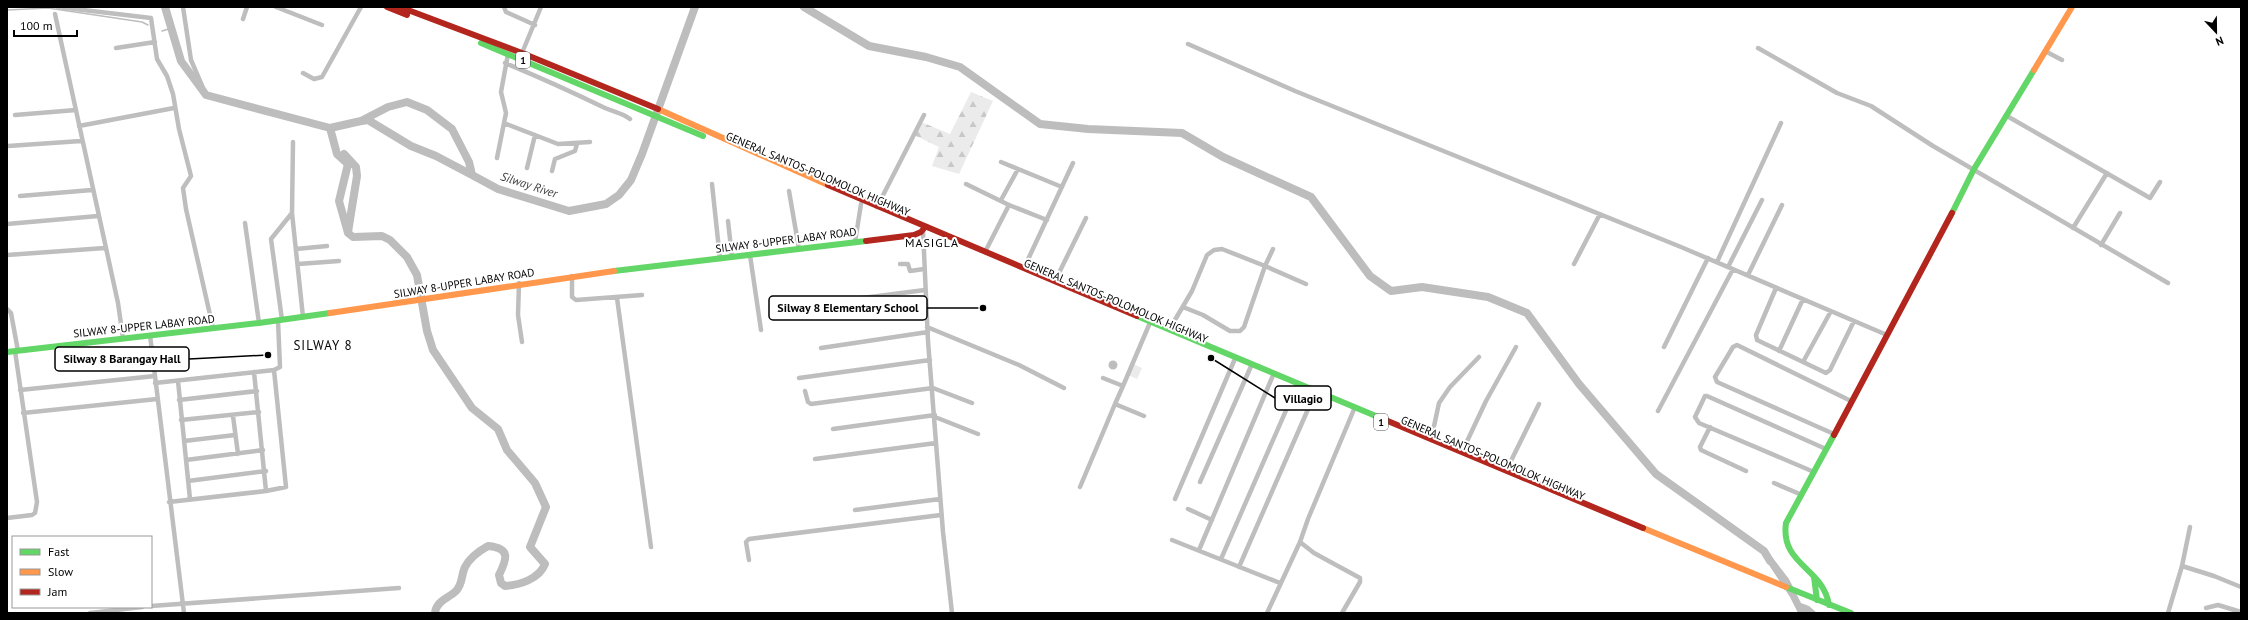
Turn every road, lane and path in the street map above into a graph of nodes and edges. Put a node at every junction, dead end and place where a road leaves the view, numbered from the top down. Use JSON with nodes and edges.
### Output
{"nodes":[{"id":1,"x":58,"y":7,"type":"edge"},
{"id":2,"x":247,"y":7,"type":"edge"},
{"id":3,"x":276,"y":7,"type":"edge"},
{"id":4,"x":361,"y":7,"type":"edge"},
{"id":5,"x":387,"y":7,"type":"edge"},
{"id":6,"x":400,"y":7,"type":"edge"},
{"id":7,"x":504,"y":7,"type":"edge"},
{"id":8,"x":542,"y":7,"type":"edge"},
{"id":9,"x":2072,"y":7,"type":"edge"},
{"id":10,"x":411,"y":12,"type":"edge"},
{"id":11,"x":55,"y":14,"type":"dead end"},
{"id":12,"x":243,"y":19,"type":"dead end"},
{"id":13,"x":322,"y":25,"type":"dead end"},
{"id":14,"x":535,"y":25,"type":"junction"},
{"id":15,"x":155,"y":42,"type":"junction"},
{"id":16,"x":1188,"y":44,"type":"dead end"},
{"id":17,"x":116,"y":48,"type":"dead end"},
{"id":18,"x":1758,"y":48,"type":"dead end"},
{"id":19,"x":2045,"y":52,"type":"junction"},
{"id":20,"x":522,"y":53,"type":"junction"},
{"id":21,"x":508,"y":54,"type":"junction"},
{"id":22,"x":2062,"y":60,"type":"dead end"},
{"id":23,"x":506,"y":63,"type":"junction"},
{"id":24,"x":303,"y":73,"type":"dead end"},
{"id":25,"x":646,"y":107,"type":"junction"},
{"id":26,"x":174,"y":108,"type":"junction"},
{"id":27,"x":76,"y":110,"type":"junction"},
{"id":28,"x":15,"y":115,"type":"dead end"},
{"id":29,"x":924,"y":115,"type":"dead end"},
{"id":30,"x":2007,"y":116,"type":"junction"},
{"id":31,"x":630,"y":119,"type":"dead end"},
{"id":32,"x":673,"y":119,"type":"junction"},
{"id":33,"x":504,"y":123,"type":"junction"},
{"id":34,"x":1781,"y":123,"type":"dead end"},
{"id":35,"x":79,"y":126,"type":"junction"},
{"id":36,"x":534,"y":135,"type":"junction"},
{"id":37,"x":81,"y":141,"type":"junction"},
{"id":38,"x":293,"y":142,"type":"dead end"},
{"id":39,"x":590,"y":142,"type":"dead end"},
{"id":40,"x":577,"y":144,"type":"junction"},
{"id":41,"x":8,"y":146,"type":"dead end"},
{"id":42,"x":498,"y":158,"type":"dead end"},
{"id":43,"x":1001,"y":162,"type":"dead end"},
{"id":44,"x":1073,"y":163,"type":"dead end"},
{"id":45,"x":527,"y":168,"type":"dead end"},
{"id":46,"x":1018,"y":169,"type":"junction"},
{"id":47,"x":1974,"y":169,"type":"junction"},
{"id":48,"x":552,"y":171,"type":"dead end"},
{"id":49,"x":2107,"y":173,"type":"junction"},
{"id":50,"x":2160,"y":182,"type":"dead end"},
{"id":51,"x":712,"y":184,"type":"dead end"},
{"id":52,"x":966,"y":184,"type":"dead end"},
{"id":53,"x":1062,"y":186,"type":"junction"},
{"id":54,"x":92,"y":190,"type":"junction"},
{"id":55,"x":789,"y":191,"type":"dead end"},
{"id":56,"x":20,"y":196,"type":"dead end"},
{"id":57,"x":1001,"y":200,"type":"junction"},
{"id":58,"x":1762,"y":200,"type":"dead end"},
{"id":59,"x":861,"y":204,"type":"junction"},
{"id":60,"x":1009,"y":205,"type":"junction"},
{"id":61,"x":1782,"y":205,"type":"dead end"},
{"id":62,"x":877,"y":206,"type":"junction"},
{"id":63,"x":292,"y":213,"type":"junction"},
{"id":64,"x":2120,"y":213,"type":"dead end"},
{"id":65,"x":1600,"y":214,"type":"junction"},
{"id":66,"x":98,"y":216,"type":"junction"},
{"id":67,"x":1086,"y":218,"type":"dead end"},
{"id":68,"x":1047,"y":220,"type":"junction"},
{"id":69,"x":728,"y":221,"type":"dead end"},
{"id":70,"x":245,"y":223,"type":"dead end"},
{"id":71,"x":7,"y":224,"type":"edge"},
{"id":72,"x":2073,"y":228,"type":"junction"},
{"id":73,"x":924,"y":229,"type":"junction"},
{"id":74,"x":855,"y":242,"type":"junction"},
{"id":75,"x":2101,"y":245,"type":"junction"},
{"id":76,"x":327,"y":246,"type":"dead end"},
{"id":77,"x":105,"y":248,"type":"junction"},
{"id":78,"x":296,"y":249,"type":"junction"},
{"id":79,"x":799,"y":249,"type":"junction"},
{"id":80,"x":1273,"y":249,"type":"dead end"},
{"id":81,"x":985,"y":252,"type":"junction"},
{"id":82,"x":7,"y":255,"type":"edge"},
{"id":83,"x":750,"y":255,"type":"junction"},
{"id":84,"x":732,"y":257,"type":"junction"},
{"id":85,"x":1708,"y":258,"type":"junction"},
{"id":86,"x":720,"y":259,"type":"junction"},
{"id":87,"x":339,"y":261,"type":"dead end"},
{"id":88,"x":1717,"y":262,"type":"junction"},
{"id":89,"x":298,"y":264,"type":"junction"},
{"id":90,"x":900,"y":264,"type":"dead end"},
{"id":91,"x":1574,"y":264,"type":"dead end"},
{"id":92,"x":1265,"y":266,"type":"junction"},
{"id":93,"x":1024,"y":268,"type":"junction"},
{"id":94,"x":1730,"y":268,"type":"junction"},
{"id":95,"x":924,"y":270,"type":"junction"},
{"id":96,"x":572,"y":276,"type":"junction"},
{"id":97,"x":1748,"y":276,"type":"junction"},
{"id":98,"x":1056,"y":281,"type":"junction"},
{"id":99,"x":519,"y":283,"type":"junction"},
{"id":100,"x":2168,"y":283,"type":"dead end"},
{"id":101,"x":1306,"y":284,"type":"dead end"},
{"id":102,"x":1776,"y":288,"type":"junction"},
{"id":103,"x":925,"y":290,"type":"junction"},
{"id":104,"x":642,"y":295,"type":"dead end"},
{"id":105,"x":618,"y":298,"type":"junction"},
{"id":106,"x":1803,"y":299,"type":"junction"},
{"id":107,"x":831,"y":302,"type":"dead end"},
{"id":108,"x":1183,"y":308,"type":"junction"},
{"id":109,"x":7,"y":309,"type":"edge"},
{"id":110,"x":1831,"y":311,"type":"junction"},
{"id":111,"x":303,"y":317,"type":"junction"},
{"id":112,"x":280,"y":320,"type":"junction"},
{"id":113,"x":1854,"y":321,"type":"junction"},
{"id":114,"x":259,"y":323,"type":"junction"},
{"id":115,"x":1149,"y":325,"type":"junction"},
{"id":116,"x":213,"y":328,"type":"junction"},
{"id":117,"x":928,"y":329,"type":"junction"},
{"id":118,"x":761,"y":330,"type":"dead end"},
{"id":119,"x":1169,"y":330,"type":"junction"},
{"id":120,"x":150,"y":335,"type":"junction"},
{"id":121,"x":1887,"y":335,"type":"junction"},
{"id":122,"x":124,"y":338,"type":"junction"},
{"id":123,"x":522,"y":342,"type":"dead end"},
{"id":124,"x":1516,"y":347,"type":"dead end"},
{"id":125,"x":1664,"y":347,"type":"dead end"},
{"id":126,"x":821,"y":348,"type":"dead end"},
{"id":127,"x":16,"y":351,"type":"junction"},
{"id":128,"x":1779,"y":351,"type":"junction"},
{"id":129,"x":7,"y":352,"type":"edge"},
{"id":130,"x":1479,"y":357,"type":"dead end"},
{"id":131,"x":930,"y":360,"type":"junction"},
{"id":132,"x":1234,"y":361,"type":"junction"},
{"id":133,"x":1804,"y":362,"type":"junction"},
{"id":134,"x":1251,"y":366,"type":"junction"},
{"id":135,"x":274,"y":370,"type":"junction"},
{"id":136,"x":254,"y":372,"type":"junction"},
{"id":137,"x":1273,"y":375,"type":"junction"},
{"id":138,"x":155,"y":376,"type":"junction"},
{"id":139,"x":799,"y":378,"type":"dead end"},
{"id":140,"x":1103,"y":378,"type":"dead end"},
{"id":141,"x":178,"y":381,"type":"junction"},
{"id":142,"x":155,"y":383,"type":"junction"},
{"id":143,"x":1297,"y":385,"type":"junction"},
{"id":144,"x":1123,"y":386,"type":"junction"},
{"id":145,"x":933,"y":388,"type":"junction"},
{"id":146,"x":1064,"y":388,"type":"dead end"},
{"id":147,"x":20,"y":390,"type":"junction"},
{"id":148,"x":257,"y":391,"type":"junction"},
{"id":149,"x":805,"y":391,"type":"dead end"},
{"id":150,"x":1316,"y":393,"type":"junction"},
{"id":151,"x":157,"y":399,"type":"junction"},
{"id":152,"x":179,"y":400,"type":"junction"},
{"id":153,"x":1850,"y":401,"type":"junction"},
{"id":154,"x":972,"y":403,"type":"dead end"},
{"id":155,"x":1115,"y":404,"type":"junction"},
{"id":156,"x":1539,"y":404,"type":"dead end"},
{"id":157,"x":1354,"y":409,"type":"junction"},
{"id":158,"x":1658,"y":411,"type":"dead end"},
{"id":159,"x":258,"y":412,"type":"junction"},
{"id":160,"x":24,"y":413,"type":"junction"},
{"id":161,"x":233,"y":416,"type":"junction"},
{"id":162,"x":935,"y":416,"type":"junction"},
{"id":163,"x":1144,"y":416,"type":"dead end"},
{"id":164,"x":182,"y":420,"type":"junction"},
{"id":165,"x":1710,"y":427,"type":"junction"},
{"id":166,"x":833,"y":429,"type":"dead end"},
{"id":167,"x":978,"y":434,"type":"dead end"},
{"id":168,"x":1834,"y":434,"type":"junction"},
{"id":169,"x":236,"y":435,"type":"junction"},
{"id":170,"x":184,"y":440,"type":"junction"},
{"id":171,"x":1431,"y":440,"type":"junction"},
{"id":172,"x":936,"y":443,"type":"junction"},
{"id":173,"x":1826,"y":449,"type":"junction"},
{"id":174,"x":263,"y":450,"type":"junction"},
{"id":175,"x":1462,"y":452,"type":"junction"},
{"id":176,"x":238,"y":454,"type":"junction"},
{"id":177,"x":815,"y":459,"type":"dead end"},
{"id":178,"x":186,"y":460,"type":"junction"},
{"id":179,"x":266,"y":471,"type":"junction"},
{"id":180,"x":1506,"y":471,"type":"junction"},
{"id":181,"x":1746,"y":471,"type":"dead end"},
{"id":182,"x":1814,"y":472,"type":"junction"},
{"id":183,"x":188,"y":481,"type":"junction"},
{"id":184,"x":1200,"y":482,"type":"dead end"},
{"id":185,"x":1774,"y":483,"type":"dead end"},
{"id":186,"x":1080,"y":487,"type":"dead end"},
{"id":187,"x":266,"y":491,"type":"junction"},
{"id":188,"x":1802,"y":495,"type":"junction"},
{"id":189,"x":190,"y":499,"type":"junction"},
{"id":190,"x":940,"y":499,"type":"junction"},
{"id":191,"x":1175,"y":499,"type":"dead end"},
{"id":192,"x":169,"y":502,"type":"junction"},
{"id":193,"x":1188,"y":509,"type":"dead end"},
{"id":194,"x":855,"y":510,"type":"dead end"},
{"id":195,"x":941,"y":515,"type":"junction"},
{"id":196,"x":7,"y":518,"type":"edge"},
{"id":197,"x":1212,"y":520,"type":"junction"},
{"id":198,"x":2190,"y":526,"type":"dead end"},
{"id":199,"x":1172,"y":540,"type":"dead end"},
{"id":200,"x":1300,"y":542,"type":"junction"},
{"id":201,"x":651,"y":547,"type":"dead end"},
{"id":202,"x":1199,"y":550,"type":"junction"},
{"id":203,"x":1221,"y":559,"type":"junction"},
{"id":204,"x":749,"y":560,"type":"dead end"},
{"id":205,"x":2182,"y":566,"type":"junction"},
{"id":206,"x":1239,"y":567,"type":"junction"},
{"id":207,"x":1814,"y":577,"type":"junction"},
{"id":208,"x":1280,"y":584,"type":"junction"},
{"id":209,"x":1775,"y":585,"type":"junction"},
{"id":210,"x":2241,"y":587,"type":"edge"},
{"id":211,"x":399,"y":588,"type":"dead end"},
{"id":212,"x":1805,"y":597,"type":"junction"},
{"id":213,"x":1817,"y":600,"type":"junction"},
{"id":214,"x":182,"y":602,"type":"junction"},
{"id":215,"x":1829,"y":605,"type":"junction"},
{"id":216,"x":152,"y":606,"type":"edge"},
{"id":217,"x":133,"y":608,"type":"edge"},
{"id":218,"x":2206,"y":608,"type":"dead end"},
{"id":219,"x":2241,"y":612,"type":"edge"},
{"id":220,"x":90,"y":613,"type":"edge"},
{"id":221,"x":184,"y":613,"type":"edge"},
{"id":222,"x":952,"y":613,"type":"edge"},
{"id":223,"x":1267,"y":613,"type":"edge"},
{"id":224,"x":1342,"y":613,"type":"edge"},
{"id":225,"x":1838,"y":613,"type":"edge"},
{"id":226,"x":1852,"y":613,"type":"edge"},
{"id":227,"x":2168,"y":613,"type":"edge"}],
"edges":[{"from":1,"to":15,"type":"street"},
{"from":2,"to":12,"type":"street"},
{"from":3,"to":13,"type":"street"},
{"from":4,"to":24,"type":"street"},
{"from":5,"to":10,"type":"main road","number":"1"},
{"from":6,"to":10,"type":"main road","number":"1"},
{"from":7,"to":14,"type":"street"},
{"from":8,"to":14,"type":"street"},
{"from":9,"to":19,"type":"main road"},
{"from":10,"to":20,"type":"main road","number":"1"},
{"from":10,"to":21,"type":"main road","number":"1"},
{"from":11,"to":27,"type":"street"},
{"from":14,"to":20,"type":"street"},
{"from":15,"to":17,"type":"street"},
{"from":15,"to":26,"type":"street"},
{"from":16,"to":65,"type":"street"},
{"from":18,"to":47,"type":"street"},
{"from":19,"to":22,"type":"street"},
{"from":19,"to":30,"type":"main road"},
{"from":20,"to":25,"type":"main road","number":"1"},
{"from":21,"to":23,"type":"street"},
{"from":21,"to":25,"type":"main road","number":"1"},
{"from":23,"to":31,"type":"street"},
{"from":23,"to":33,"type":"street"},
{"from":25,"to":32,"type":"main road","number":"1"},
{"from":26,"to":35,"type":"street"},
{"from":26,"to":116,"type":"street"},
{"from":27,"to":28,"type":"street"},
{"from":27,"to":35,"type":"street"},
{"from":29,"to":62,"type":"street"},
{"from":30,"to":47,"type":"main road"},
{"from":30,"to":49,"type":"street"},
{"from":32,"to":59,"type":"main road","name":"GENERAL SANTOS-POLOMOLOK HIGHWAY","number":"1"},
{"from":32,"to":62,"type":"main road","number":"1"},
{"from":33,"to":36,"type":"street"},
{"from":33,"to":42,"type":"street"},
{"from":34,"to":88,"type":"street"},
{"from":35,"to":37,"type":"street"},
{"from":36,"to":40,"type":"street"},
{"from":36,"to":45,"type":"street"},
{"from":37,"to":41,"type":"street"},
{"from":37,"to":54,"type":"street"},
{"from":38,"to":63,"type":"street"},
{"from":39,"to":40,"type":"street"},
{"from":40,"to":48,"type":"street"},
{"from":43,"to":46,"type":"street"},
{"from":44,"to":53,"type":"street"},
{"from":46,"to":53,"type":"street"},
{"from":46,"to":57,"type":"street"},
{"from":47,"to":72,"type":"street"},
{"from":47,"to":121,"type":"main road"},
{"from":49,"to":50,"type":"street"},
{"from":49,"to":72,"type":"street"},
{"from":51,"to":86,"type":"street"},
{"from":52,"to":57,"type":"street"},
{"from":53,"to":68,"type":"street"},
{"from":54,"to":56,"type":"street"},
{"from":54,"to":66,"type":"street"},
{"from":55,"to":79,"type":"street"},
{"from":57,"to":60,"type":"street"},
{"from":58,"to":94,"type":"street"},
{"from":59,"to":73,"type":"main road","name":"GENERAL SANTOS-POLOMOLOK HIGHWAY","number":"1"},
{"from":59,"to":74,"type":"street"},
{"from":60,"to":68,"type":"street"},
{"from":60,"to":81,"type":"street"},
{"from":61,"to":97,"type":"street"},
{"from":62,"to":73,"type":"main road","number":"1"},
{"from":63,"to":78,"type":"street"},
{"from":63,"to":112,"type":"street"},
{"from":64,"to":75,"type":"street"},
{"from":65,"to":85,"type":"street"},
{"from":65,"to":91,"type":"street"},
{"from":66,"to":71,"type":"street"},
{"from":66,"to":77,"type":"street"},
{"from":67,"to":98,"type":"street"},
{"from":68,"to":93,"type":"street"},
{"from":69,"to":84,"type":"street"},
{"from":70,"to":114,"type":"street"},
{"from":72,"to":75,"type":"street"},
{"from":73,"to":74,"type":"main road","name":"SILWAY 8-UPPER LABAY ROAD"},
{"from":73,"to":81,"type":"main road","number":"1"},
{"from":73,"to":95,"type":"street"},
{"from":73,"to":115,"type":"main road","name":"GENERAL SANTOS-POLOMOLOK HIGHWAY","number":"1"},
{"from":74,"to":79,"type":"main road","name":"SILWAY 8-UPPER LABAY ROAD"},
{"from":75,"to":100,"type":"street"},
{"from":76,"to":78,"type":"street"},
{"from":77,"to":82,"type":"street"},
{"from":77,"to":122,"type":"street"},
{"from":78,"to":89,"type":"street"},
{"from":79,"to":83,"type":"main road","name":"SILWAY 8-UPPER LABAY ROAD"},
{"from":80,"to":92,"type":"street"},
{"from":81,"to":93,"type":"main road","number":"1"},
{"from":83,"to":84,"type":"main road","name":"SILWAY 8-UPPER LABAY ROAD"},
{"from":83,"to":118,"type":"street"},
{"from":84,"to":86,"type":"main road","name":"SILWAY 8-UPPER LABAY ROAD"},
{"from":85,"to":88,"type":"street"},
{"from":85,"to":125,"type":"street"},
{"from":86,"to":96,"type":"main road","name":"SILWAY 8-UPPER LABAY ROAD"},
{"from":87,"to":89,"type":"street"},
{"from":88,"to":94,"type":"street"},
{"from":89,"to":111,"type":"street"},
{"from":90,"to":95,"type":"street"},
{"from":92,"to":101,"type":"street"},
{"from":92,"to":108,"type":"street"},
{"from":92,"to":108,"type":"street"},
{"from":93,"to":98,"type":"main road","number":"1"},
{"from":94,"to":97,"type":"street"},
{"from":94,"to":158,"type":"street"},
{"from":95,"to":103,"type":"street"},
{"from":96,"to":99,"type":"main road","name":"SILWAY 8-UPPER LABAY ROAD"},
{"from":96,"to":105,"type":"street"},
{"from":97,"to":102,"type":"street"},
{"from":98,"to":119,"type":"main road","number":"1"},
{"from":99,"to":111,"type":"main road","name":"SILWAY 8-UPPER LABAY ROAD"},
{"from":99,"to":123,"type":"street"},
{"from":102,"to":106,"type":"street"},
{"from":102,"to":128,"type":"street"},
{"from":103,"to":107,"type":"street"},
{"from":103,"to":117,"type":"street"},
{"from":104,"to":105,"type":"street"},
{"from":105,"to":201,"type":"street"},
{"from":106,"to":110,"type":"street"},
{"from":106,"to":128,"type":"street"},
{"from":108,"to":119,"type":"street"},
{"from":109,"to":127,"type":"street"},
{"from":110,"to":113,"type":"street"},
{"from":110,"to":133,"type":"street"},
{"from":111,"to":112,"type":"main road","name":"SILWAY 8-UPPER LABAY ROAD"},
{"from":112,"to":114,"type":"main road","name":"SILWAY 8-UPPER LABAY ROAD"},
{"from":112,"to":135,"type":"street"},
{"from":113,"to":121,"type":"street"},
{"from":113,"to":133,"type":"street"},
{"from":114,"to":116,"type":"main road","name":"SILWAY 8-UPPER LABAY ROAD"},
{"from":115,"to":132,"type":"main road","name":"GENERAL SANTOS-POLOMOLOK HIGHWAY","number":"1"},
{"from":115,"to":144,"type":"street"},
{"from":116,"to":120,"type":"main road","name":"SILWAY 8-UPPER LABAY ROAD"},
{"from":117,"to":126,"type":"street"},
{"from":117,"to":131,"type":"street"},
{"from":117,"to":146,"type":"street"},
{"from":119,"to":134,"type":"main road","number":"1"},
{"from":120,"to":122,"type":"main road","name":"SILWAY 8-UPPER LABAY ROAD"},
{"from":120,"to":138,"type":"street"},
{"from":121,"to":153,"type":"main road"},
{"from":122,"to":127,"type":"main road","name":"SILWAY 8-UPPER LABAY ROAD"},
{"from":124,"to":175,"type":"street"},
{"from":127,"to":129,"type":"main road","name":"SILWAY 8-UPPER LABAY ROAD"},
{"from":127,"to":147,"type":"street"},
{"from":128,"to":133,"type":"street"},
{"from":130,"to":171,"type":"street"},
{"from":131,"to":139,"type":"street"},
{"from":131,"to":145,"type":"street"},
{"from":132,"to":134,"type":"main road","name":"GENERAL SANTOS-POLOMOLOK HIGHWAY","number":"1"},
{"from":132,"to":191,"type":"street"},
{"from":134,"to":137,"type":"main road","number":"1"},
{"from":134,"to":184,"type":"street"},
{"from":135,"to":136,"type":"street"},
{"from":135,"to":187,"type":"street"},
{"from":136,"to":141,"type":"street"},
{"from":136,"to":148,"type":"street"},
{"from":137,"to":143,"type":"main road","number":"1"},
{"from":137,"to":197,"type":"street"},
{"from":138,"to":142,"type":"street"},
{"from":138,"to":147,"type":"street"},
{"from":140,"to":144,"type":"street"},
{"from":141,"to":142,"type":"street"},
{"from":141,"to":152,"type":"street"},
{"from":142,"to":151,"type":"street"},
{"from":143,"to":150,"type":"main road","number":"1"},
{"from":143,"to":203,"type":"street"},
{"from":144,"to":155,"type":"street"},
{"from":145,"to":149,"type":"street"},
{"from":145,"to":154,"type":"street"},
{"from":145,"to":162,"type":"street"},
{"from":147,"to":160,"type":"street"},
{"from":148,"to":152,"type":"street"},
{"from":148,"to":159,"type":"street"},
{"from":150,"to":157,"type":"main road","number":"1"},
{"from":150,"to":206,"type":"street"},
{"from":151,"to":160,"type":"street"},
{"from":151,"to":192,"type":"street"},
{"from":152,"to":164,"type":"street"},
{"from":153,"to":168,"type":"main road"},
{"from":153,"to":168,"type":"street"},
{"from":155,"to":163,"type":"street"},
{"from":155,"to":186,"type":"street"},
{"from":156,"to":180,"type":"street"},
{"from":157,"to":171,"type":"main road","number":"1"},
{"from":157,"to":200,"type":"street"},
{"from":157,"to":209,"type":"main road","name":"GENERAL SANTOS-POLOMOLOK HIGHWAY","number":"1"},
{"from":159,"to":161,"type":"street"},
{"from":159,"to":174,"type":"street"},
{"from":160,"to":196,"type":"street"},
{"from":161,"to":164,"type":"street"},
{"from":161,"to":169,"type":"street"},
{"from":162,"to":166,"type":"street"},
{"from":162,"to":167,"type":"street"},
{"from":162,"to":172,"type":"street"},
{"from":164,"to":170,"type":"street"},
{"from":165,"to":173,"type":"street"},
{"from":165,"to":181,"type":"street"},
{"from":165,"to":182,"type":"street"},
{"from":168,"to":173,"type":"main road"},
{"from":169,"to":170,"type":"street"},
{"from":169,"to":176,"type":"street"},
{"from":170,"to":178,"type":"street"},
{"from":171,"to":175,"type":"main road","number":"1"},
{"from":172,"to":177,"type":"street"},
{"from":172,"to":190,"type":"street"},
{"from":173,"to":182,"type":"main road"},
{"from":174,"to":176,"type":"street"},
{"from":174,"to":179,"type":"street"},
{"from":175,"to":180,"type":"main road","number":"1"},
{"from":176,"to":178,"type":"street"},
{"from":178,"to":183,"type":"street"},
{"from":179,"to":183,"type":"street"},
{"from":179,"to":187,"type":"street"},
{"from":180,"to":209,"type":"main road","number":"1"},
{"from":182,"to":188,"type":"main road"},
{"from":183,"to":189,"type":"street"},
{"from":185,"to":188,"type":"street"},
{"from":187,"to":189,"type":"street"},
{"from":188,"to":207,"type":"main road"},
{"from":189,"to":192,"type":"street"},
{"from":190,"to":194,"type":"street"},
{"from":190,"to":195,"type":"street"},
{"from":192,"to":214,"type":"street"},
{"from":193,"to":197,"type":"street"},
{"from":195,"to":204,"type":"street"},
{"from":195,"to":222,"type":"street"},
{"from":197,"to":202,"type":"street"},
{"from":198,"to":205,"type":"street"},
{"from":199,"to":202,"type":"street"},
{"from":200,"to":208,"type":"street"},
{"from":200,"to":224,"type":"street"},
{"from":202,"to":203,"type":"street"},
{"from":203,"to":206,"type":"street"},
{"from":205,"to":210,"type":"street"},
{"from":205,"to":227,"type":"street"},
{"from":206,"to":208,"type":"street"},
{"from":207,"to":213,"type":"main road"},
{"from":207,"to":215,"type":"main road"},
{"from":208,"to":223,"type":"street"},
{"from":209,"to":212,"type":"main road","number":"1"},
{"from":211,"to":214,"type":"street"},
{"from":212,"to":213,"type":"main road","number":"1"},
{"from":212,"to":225,"type":"main road","number":"1"},
{"from":213,"to":215,"type":"main road","number":"1"},
{"from":214,"to":216,"type":"street"},
{"from":214,"to":221,"type":"street"},
{"from":215,"to":226,"type":"main road","number":"1"},
{"from":217,"to":220,"type":"street"},
{"from":218,"to":219,"type":"street"}]}
